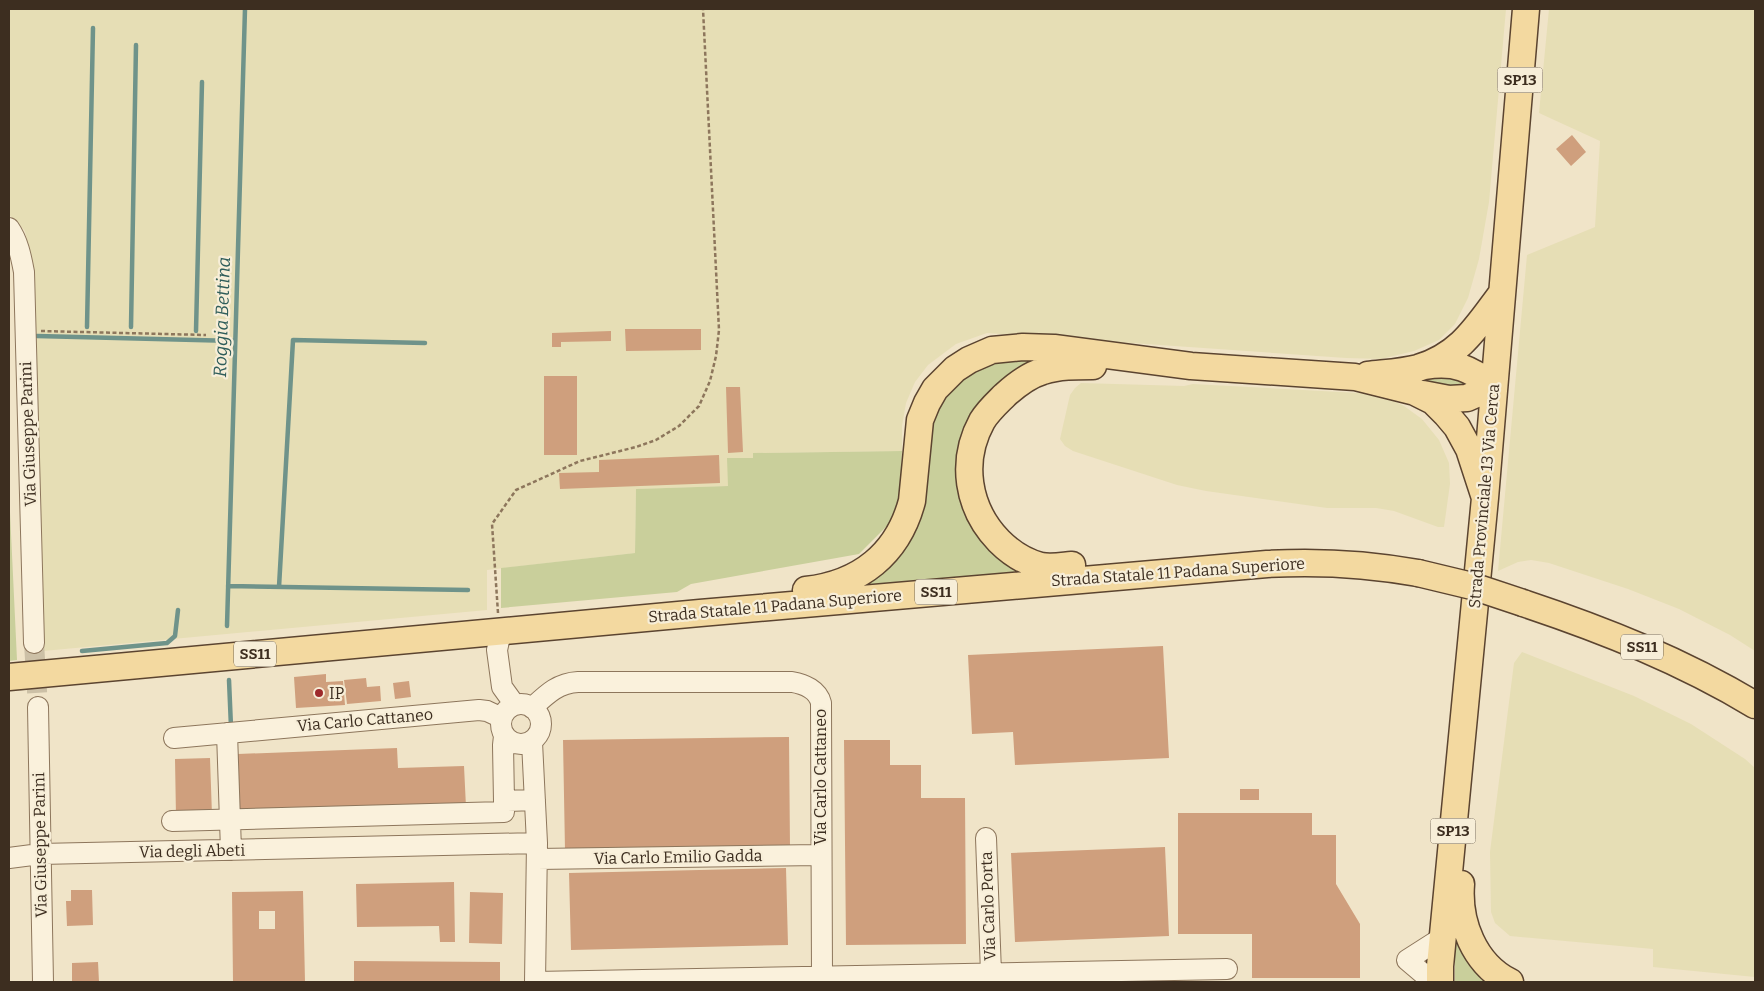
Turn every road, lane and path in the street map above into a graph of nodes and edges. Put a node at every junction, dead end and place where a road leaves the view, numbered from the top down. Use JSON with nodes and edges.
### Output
{"nodes":[{"id":1,"x":703,"y":9,"type":"edge"},
{"id":2,"x":1526,"y":9,"type":"edge"},
{"id":3,"x":9,"y":228,"type":"edge"},
{"id":4,"x":1502,"y":293,"type":"junction"},
{"id":5,"x":206,"y":335,"type":"dead end"},
{"id":6,"x":20,"y":341,"type":"edge"},
{"id":7,"x":1191,"y":366,"type":"junction"},
{"id":8,"x":1416,"y":380,"type":"junction"},
{"id":9,"x":1494,"y":386,"type":"junction"},
{"id":10,"x":1485,"y":498,"type":"junction"},
{"id":11,"x":1172,"y":571,"type":"junction"},
{"id":12,"x":700,"y":613,"type":"junction"},
{"id":13,"x":501,"y":632,"type":"junction"},
{"id":14,"x":34,"y":643,"type":"tunnel mouth"},
{"id":15,"x":9,"y":677,"type":"edge"},
{"id":16,"x":1467,"y":680,"type":"junction"},
{"id":17,"x":1755,"y":705,"type":"edge"},
{"id":18,"x":38,"y":707,"type":"tunnel mouth"},
{"id":19,"x":513,"y":717,"type":"junction"},
{"id":20,"x":227,"y":733,"type":"junction"},
{"id":21,"x":174,"y":738,"type":"dead end"},
{"id":22,"x":532,"y":742,"type":"junction"},
{"id":23,"x":535,"y":800,"type":"junction"},
{"id":24,"x":504,"y":801,"type":"junction"},
{"id":25,"x":374,"y":815,"type":"junction"},
{"id":26,"x":230,"y":819,"type":"junction"},
{"id":27,"x":172,"y":821,"type":"dead end"},
{"id":28,"x":986,"y":838,"type":"dead end"},
{"id":29,"x":375,"y":847,"type":"junction"},
{"id":30,"x":231,"y":850,"type":"junction"},
{"id":31,"x":537,"y":851,"type":"junction"},
{"id":32,"x":40,"y":854,"type":"junction"},
{"id":33,"x":820,"y":855,"type":"junction"},
{"id":34,"x":9,"y":858,"type":"edge"},
{"id":35,"x":1443,"y":937,"type":"junction"},
{"id":36,"x":1227,"y":969,"type":"dead end"},
{"id":37,"x":991,"y":974,"type":"junction"},
{"id":38,"x":1164,"y":976,"type":"edge"},
{"id":39,"x":828,"y":978,"type":"edge"},
{"id":40,"x":1026,"y":978,"type":"edge"},
{"id":41,"x":909,"y":979,"type":"edge"},
{"id":42,"x":43,"y":982,"type":"edge"},
{"id":43,"x":536,"y":982,"type":"edge"},
{"id":44,"x":1432,"y":982,"type":"edge"},
{"id":45,"x":1440,"y":982,"type":"edge"},
{"id":46,"x":1510,"y":982,"type":"edge"}],
"edges":[{"from":1,"to":13,"type":"path"},
{"from":2,"to":4,"type":"main road","name":"Strada Provinciale 13 Via Cerca","number":"SP13"},
{"from":3,"to":6,"type":"street","name":"Via Giuseppe Parini"},
{"from":4,"to":8,"type":"main road"},
{"from":4,"to":9,"type":"main road","name":"Strada Provinciale 13 Via Cerca","number":"SP13"},
{"from":5,"to":6,"type":"path"},
{"from":6,"to":14,"type":"street","name":"Via Giuseppe Parini"},
{"from":7,"to":8,"type":"main road"},
{"from":7,"to":11,"type":"main road"},
{"from":7,"to":12,"type":"main road"},
{"from":8,"to":9,"type":"main road"},
{"from":8,"to":10,"type":"main road"},
{"from":9,"to":10,"type":"main road","name":"Strada Provinciale 13 Via Cerca","number":"SP13"},
{"from":10,"to":16,"type":"main road","name":"Strada Provinciale 13 Via Cerca","number":"SP13"},
{"from":11,"to":12,"type":"main road","name":"Strada Statale 11 Padana Superiore","number":"SS11"},
{"from":11,"to":17,"type":"main road","name":"Strada Statale 11 Padana Superiore","number":"SS11","bridge":true},
{"from":12,"to":13,"type":"main road","name":"Strada Statale 11 Padana Superiore","number":"SS11"},
{"from":13,"to":15,"type":"main road","name":"Strada Statale 11 Padana Superiore","number":"SS11"},
{"from":13,"to":19,"type":"street"},
{"from":16,"to":35,"type":"main road","name":"Strada Provinciale 13 Via Cerca","number":"SP13"},
{"from":16,"to":46,"type":"main road"},
{"from":18,"to":32,"type":"street","name":"Via Giuseppe Parini"},
{"from":19,"to":20,"type":"street","name":"Via Carlo Cattaneo"},
{"from":19,"to":22,"type":"street"},
{"from":19,"to":22,"type":"street"},
{"from":19,"to":24,"type":"street"},
{"from":19,"to":33,"type":"street","name":"Via Carlo Cattaneo"},
{"from":20,"to":21,"type":"street","name":"Via Carlo Cattaneo"},
{"from":20,"to":26,"type":"street"},
{"from":22,"to":23,"type":"street"},
{"from":23,"to":24,"type":"street"},
{"from":23,"to":31,"type":"street"},
{"from":24,"to":25,"type":"street","name":"Via degli Abeti"},
{"from":25,"to":26,"type":"street","name":"Via degli Abeti"},
{"from":25,"to":29,"type":"street"},
{"from":26,"to":27,"type":"street","name":"Via degli Abeti"},
{"from":26,"to":30,"type":"street"},
{"from":28,"to":37,"type":"street","name":"Via Carlo Porta"},
{"from":29,"to":30,"type":"street","name":"Via degli Abeti"},
{"from":29,"to":31,"type":"street","name":"Via degli Abeti"},
{"from":30,"to":32,"type":"street","name":"Via degli Abeti"},
{"from":31,"to":33,"type":"street","name":"Via Carlo Emilio Gadda"},
{"from":31,"to":43,"type":"street"},
{"from":32,"to":34,"type":"street","name":"Via degli Abeti"},
{"from":32,"to":42,"type":"street","name":"Via Giuseppe Parini"},
{"from":33,"to":39,"type":"street","name":"Via Carlo Cattaneo"},
{"from":35,"to":44,"type":"street"},
{"from":35,"to":45,"type":"main road","name":"Strada Provinciale 13 Via Cerca","number":"SP13"},
{"from":36,"to":38,"type":"street","name":"Via Carlo Porta"},
{"from":37,"to":40,"type":"street","name":"Via Carlo Porta"},
{"from":37,"to":41,"type":"street","name":"Via Carlo Porta"},
{"from":38,"to":40,"type":"street","name":"Via Carlo Porta"},
{"from":39,"to":41,"type":"street","name":"Via Carlo Porta"},
{"from":39,"to":43,"type":"street","name":"Via Carlo Porta"}]}
